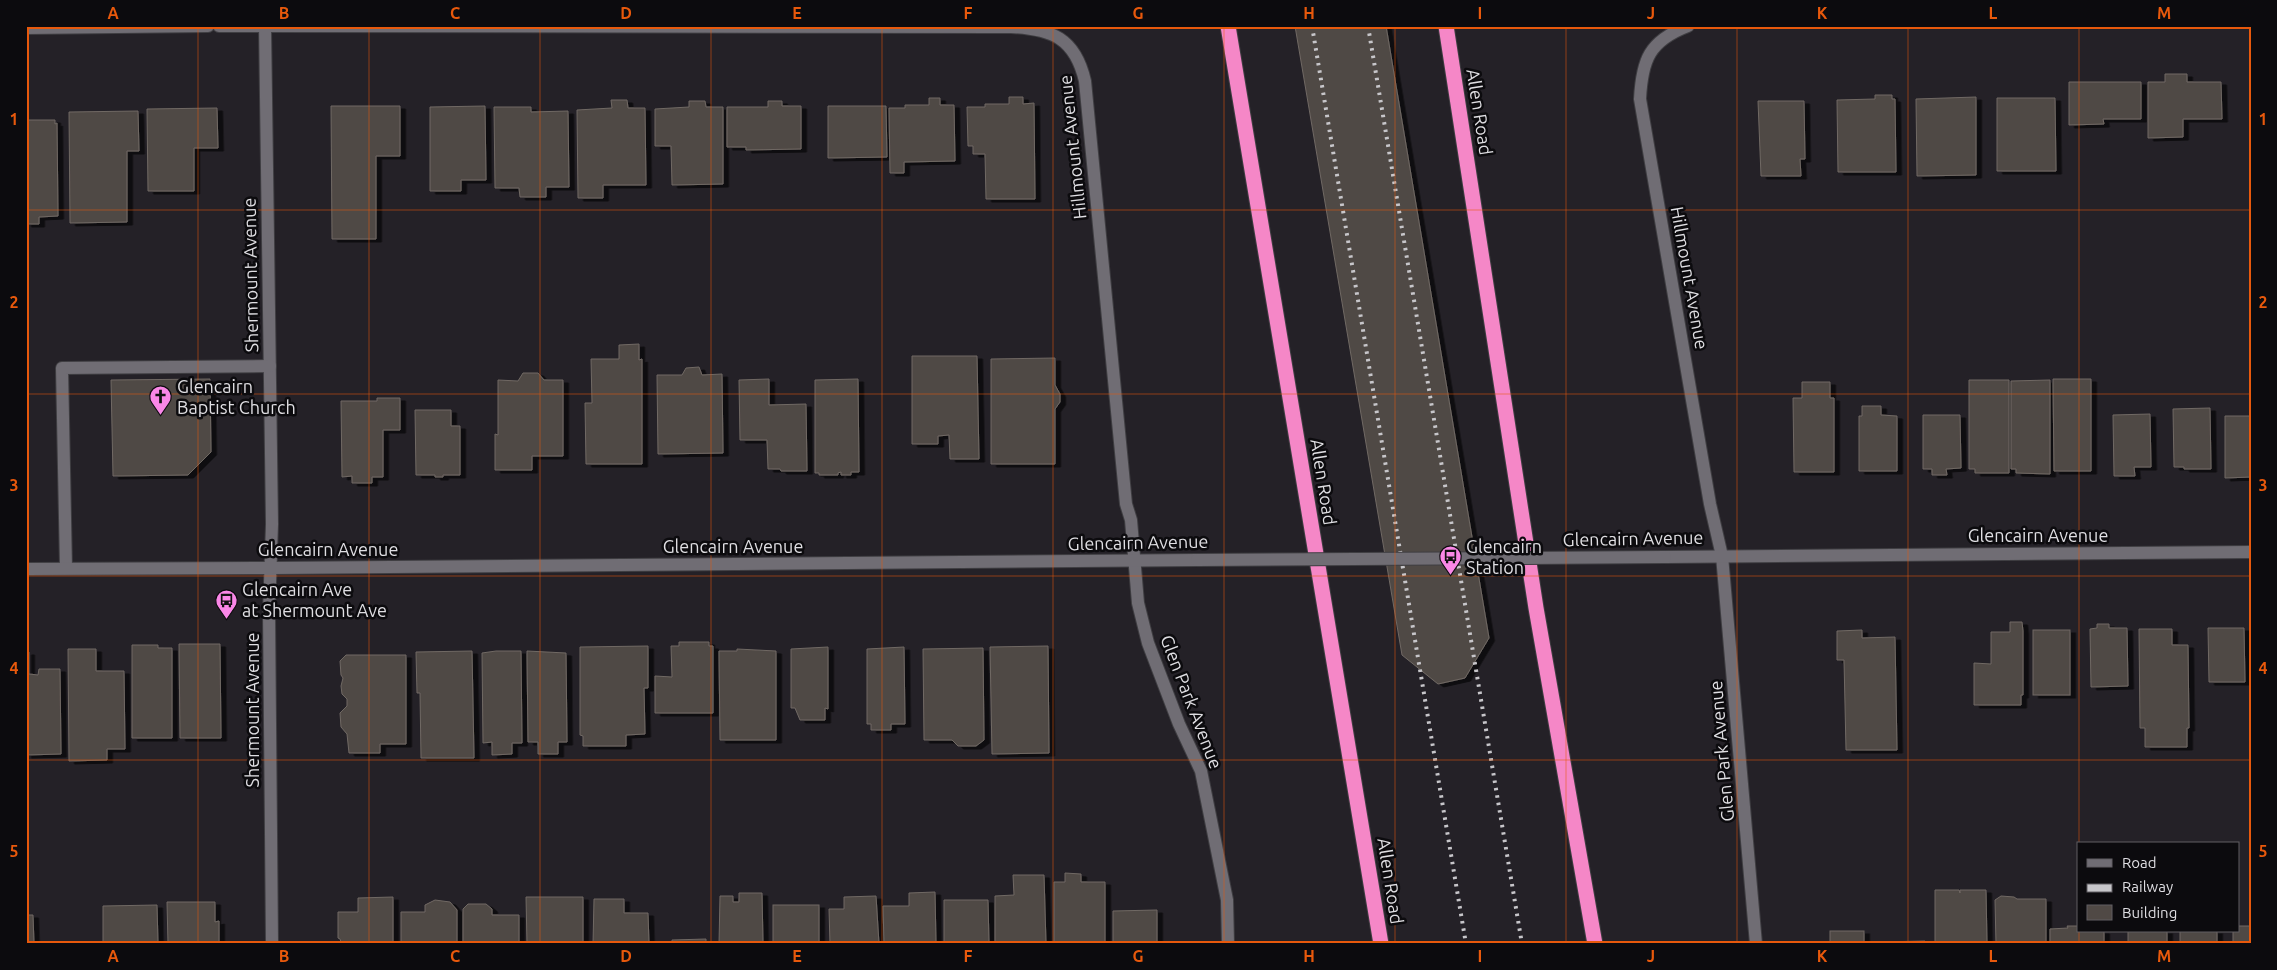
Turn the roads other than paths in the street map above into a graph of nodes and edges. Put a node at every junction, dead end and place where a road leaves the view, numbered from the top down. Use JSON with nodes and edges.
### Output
{"nodes":[{"id":1,"x":208,"y":26,"type":"edge"},
{"id":2,"x":220,"y":26,"type":"edge"},
{"id":3,"x":265,"y":26,"type":"edge"},
{"id":4,"x":1228,"y":26,"type":"edge"},
{"id":5,"x":1446,"y":26,"type":"edge"},
{"id":6,"x":1688,"y":26,"type":"edge"},
{"id":7,"x":26,"y":28,"type":"edge"},
{"id":8,"x":270,"y":366,"type":"junction"},
{"id":9,"x":2251,"y":552,"type":"edge"},
{"id":10,"x":1722,"y":556,"type":"junction"},
{"id":11,"x":1134,"y":561,"type":"junction"},
{"id":12,"x":26,"y":568,"type":"edge"},
{"id":13,"x":66,"y":568,"type":"junction"},
{"id":14,"x":272,"y":568,"type":"junction"},
{"id":15,"x":272,"y":944,"type":"edge"},
{"id":16,"x":1228,"y":944,"type":"edge"},
{"id":17,"x":1382,"y":944,"type":"edge"},
{"id":18,"x":1595,"y":944,"type":"edge"},
{"id":19,"x":1756,"y":944,"type":"edge"}],
"edges":[{"from":1,"to":7,"type":"street"},
{"from":2,"to":3,"type":"street","name":"Hillmount Avenue"},
{"from":3,"to":8,"type":"street","name":"Shermount Avenue"},
{"from":3,"to":11,"type":"street","name":"Hillmount Avenue"},
{"from":4,"to":17,"type":"highway","name":"Allen Road"},
{"from":5,"to":18,"type":"highway","name":"Allen Road"},
{"from":6,"to":10,"type":"street","name":"Hillmount Avenue"},
{"from":8,"to":13,"type":"street"},
{"from":8,"to":14,"type":"street","name":"Shermount Avenue"},
{"from":9,"to":10,"type":"street","name":"Glencairn Avenue"},
{"from":10,"to":11,"type":"street","name":"Glencairn Avenue","bridge":true},
{"from":10,"to":19,"type":"street","name":"Glen Park Avenue"},
{"from":11,"to":14,"type":"street","name":"Glencairn Avenue"},
{"from":11,"to":16,"type":"street","name":"Glen Park Avenue"},
{"from":12,"to":13,"type":"street","name":"Glencairn Avenue"},
{"from":13,"to":14,"type":"street","name":"Glencairn Avenue"},
{"from":14,"to":15,"type":"street","name":"Shermount Avenue"}]}
